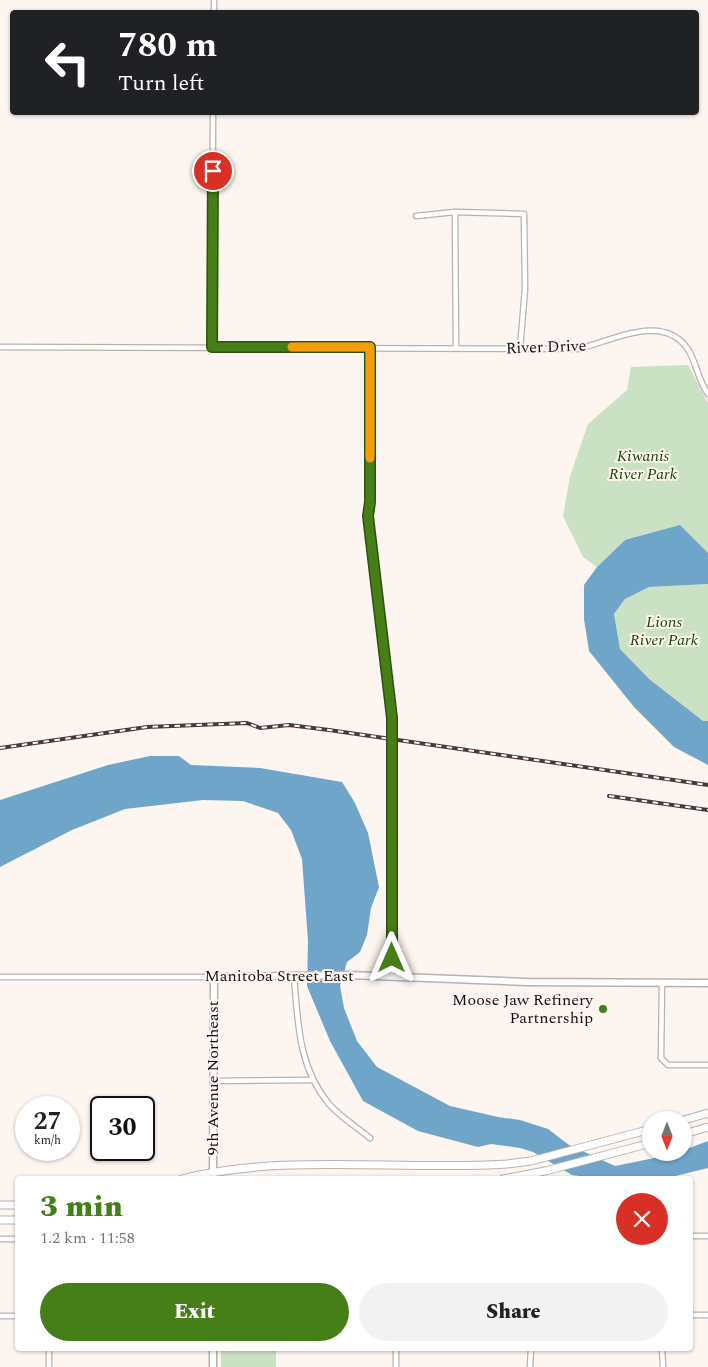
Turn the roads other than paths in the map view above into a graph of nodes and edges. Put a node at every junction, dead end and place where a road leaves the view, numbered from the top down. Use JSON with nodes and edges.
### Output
{"nodes":[{"id":1,"x":213,"y":115,"type":"edge"},
{"id":2,"x":456,"y":212,"type":"junction"},
{"id":3,"x":416,"y":216,"type":"dead end"},
{"id":4,"x":0,"y":347,"type":"edge"},
{"id":5,"x":212,"y":347,"type":"junction"},
{"id":6,"x":370,"y":347,"type":"junction"},
{"id":7,"x":456,"y":348,"type":"junction"},
{"id":8,"x":520,"y":349,"type":"junction"},
{"id":9,"x":708,"y":394,"type":"edge"},
{"id":10,"x":0,"y":977,"type":"edge"},
{"id":11,"x":214,"y":977,"type":"junction"},
{"id":12,"x":294,"y":977,"type":"junction"},
{"id":13,"x":392,"y":977,"type":"junction"},
{"id":14,"x":662,"y":983,"type":"junction"},
{"id":15,"x":708,"y":983,"type":"edge"},
{"id":16,"x":708,"y":1066,"type":"edge"},
{"id":17,"x":312,"y":1080,"type":"junction"},
{"id":18,"x":214,"y":1081,"type":"junction"},
{"id":19,"x":708,"y":1113,"type":"edge"},
{"id":20,"x":692,"y":1118,"type":"edge"},
{"id":21,"x":708,"y":1127,"type":"edge"},
{"id":22,"x":642,"y":1131,"type":"edge"},
{"id":23,"x":692,"y":1132,"type":"edge"},
{"id":24,"x":370,"y":1138,"type":"dead end"},
{"id":25,"x":642,"y":1145,"type":"edge"},
{"id":26,"x":213,"y":1175,"type":"edge"},
{"id":27,"x":519,"y":1176,"type":"edge"},
{"id":28,"x":0,"y":1205,"type":"edge"},
{"id":29,"x":15,"y":1205,"type":"edge"},
{"id":30,"x":0,"y":1220,"type":"edge"},
{"id":31,"x":15,"y":1220,"type":"edge"},
{"id":32,"x":693,"y":1236,"type":"edge"},
{"id":33,"x":708,"y":1236,"type":"edge"},
{"id":34,"x":0,"y":1239,"type":"edge"},
{"id":35,"x":15,"y":1239,"type":"edge"},
{"id":36,"x":693,"y":1315,"type":"edge"},
{"id":37,"x":708,"y":1315,"type":"edge"},
{"id":38,"x":0,"y":1316,"type":"edge"},
{"id":39,"x":15,"y":1316,"type":"edge"},
{"id":40,"x":49,"y":1351,"type":"edge"},
{"id":41,"x":214,"y":1351,"type":"edge"},
{"id":42,"x":396,"y":1351,"type":"edge"},
{"id":43,"x":532,"y":1351,"type":"edge"},
{"id":44,"x":662,"y":1351,"type":"edge"},
{"id":45,"x":49,"y":1367,"type":"edge"},
{"id":46,"x":213,"y":1367,"type":"edge"},
{"id":47,"x":396,"y":1367,"type":"edge"},
{"id":48,"x":530,"y":1367,"type":"edge"},
{"id":49,"x":663,"y":1367,"type":"edge"}],
"edges":[{"from":1,"to":5,"type":"street"},
{"from":2,"to":3,"type":"street"},
{"from":2,"to":7,"type":"street"},
{"from":2,"to":8,"type":"street"},
{"from":4,"to":5,"type":"street","name":"River Drive"},
{"from":5,"to":6,"type":"street","name":"River Drive"},
{"from":6,"to":7,"type":"street","name":"River Drive"},
{"from":6,"to":13,"type":"street"},
{"from":7,"to":8,"type":"street","name":"River Drive"},
{"from":8,"to":9,"type":"street","name":"River Drive"},
{"from":10,"to":11,"type":"street","name":"Manitoba Street East"},
{"from":11,"to":12,"type":"street","name":"Manitoba Street East"},
{"from":11,"to":18,"type":"street","name":"9th Avenue Northeast"},
{"from":12,"to":13,"type":"street","name":"Manitoba Street East"},
{"from":12,"to":17,"type":"street"},
{"from":13,"to":14,"type":"street","name":"Manitoba Street East"},
{"from":14,"to":15,"type":"street","name":"Manitoba Street East"},
{"from":14,"to":16,"type":"street"},
{"from":17,"to":18,"type":"street"},
{"from":17,"to":24,"type":"street"},
{"from":18,"to":26,"type":"street","name":"9th Avenue Northeast"},
{"from":19,"to":20,"type":"main road"},
{"from":21,"to":23,"type":"main road"},
{"from":22,"to":26,"type":"main road"},
{"from":25,"to":27,"type":"main road"},
{"from":28,"to":29,"type":"main road"},
{"from":30,"to":31,"type":"main road"},
{"from":32,"to":33,"type":"street"},
{"from":34,"to":35,"type":"street"},
{"from":36,"to":37,"type":"street"},
{"from":38,"to":39,"type":"street"},
{"from":40,"to":45,"type":"street"},
{"from":41,"to":46,"type":"street"},
{"from":42,"to":47,"type":"street"},
{"from":43,"to":48,"type":"street"},
{"from":44,"to":49,"type":"street"}]}
